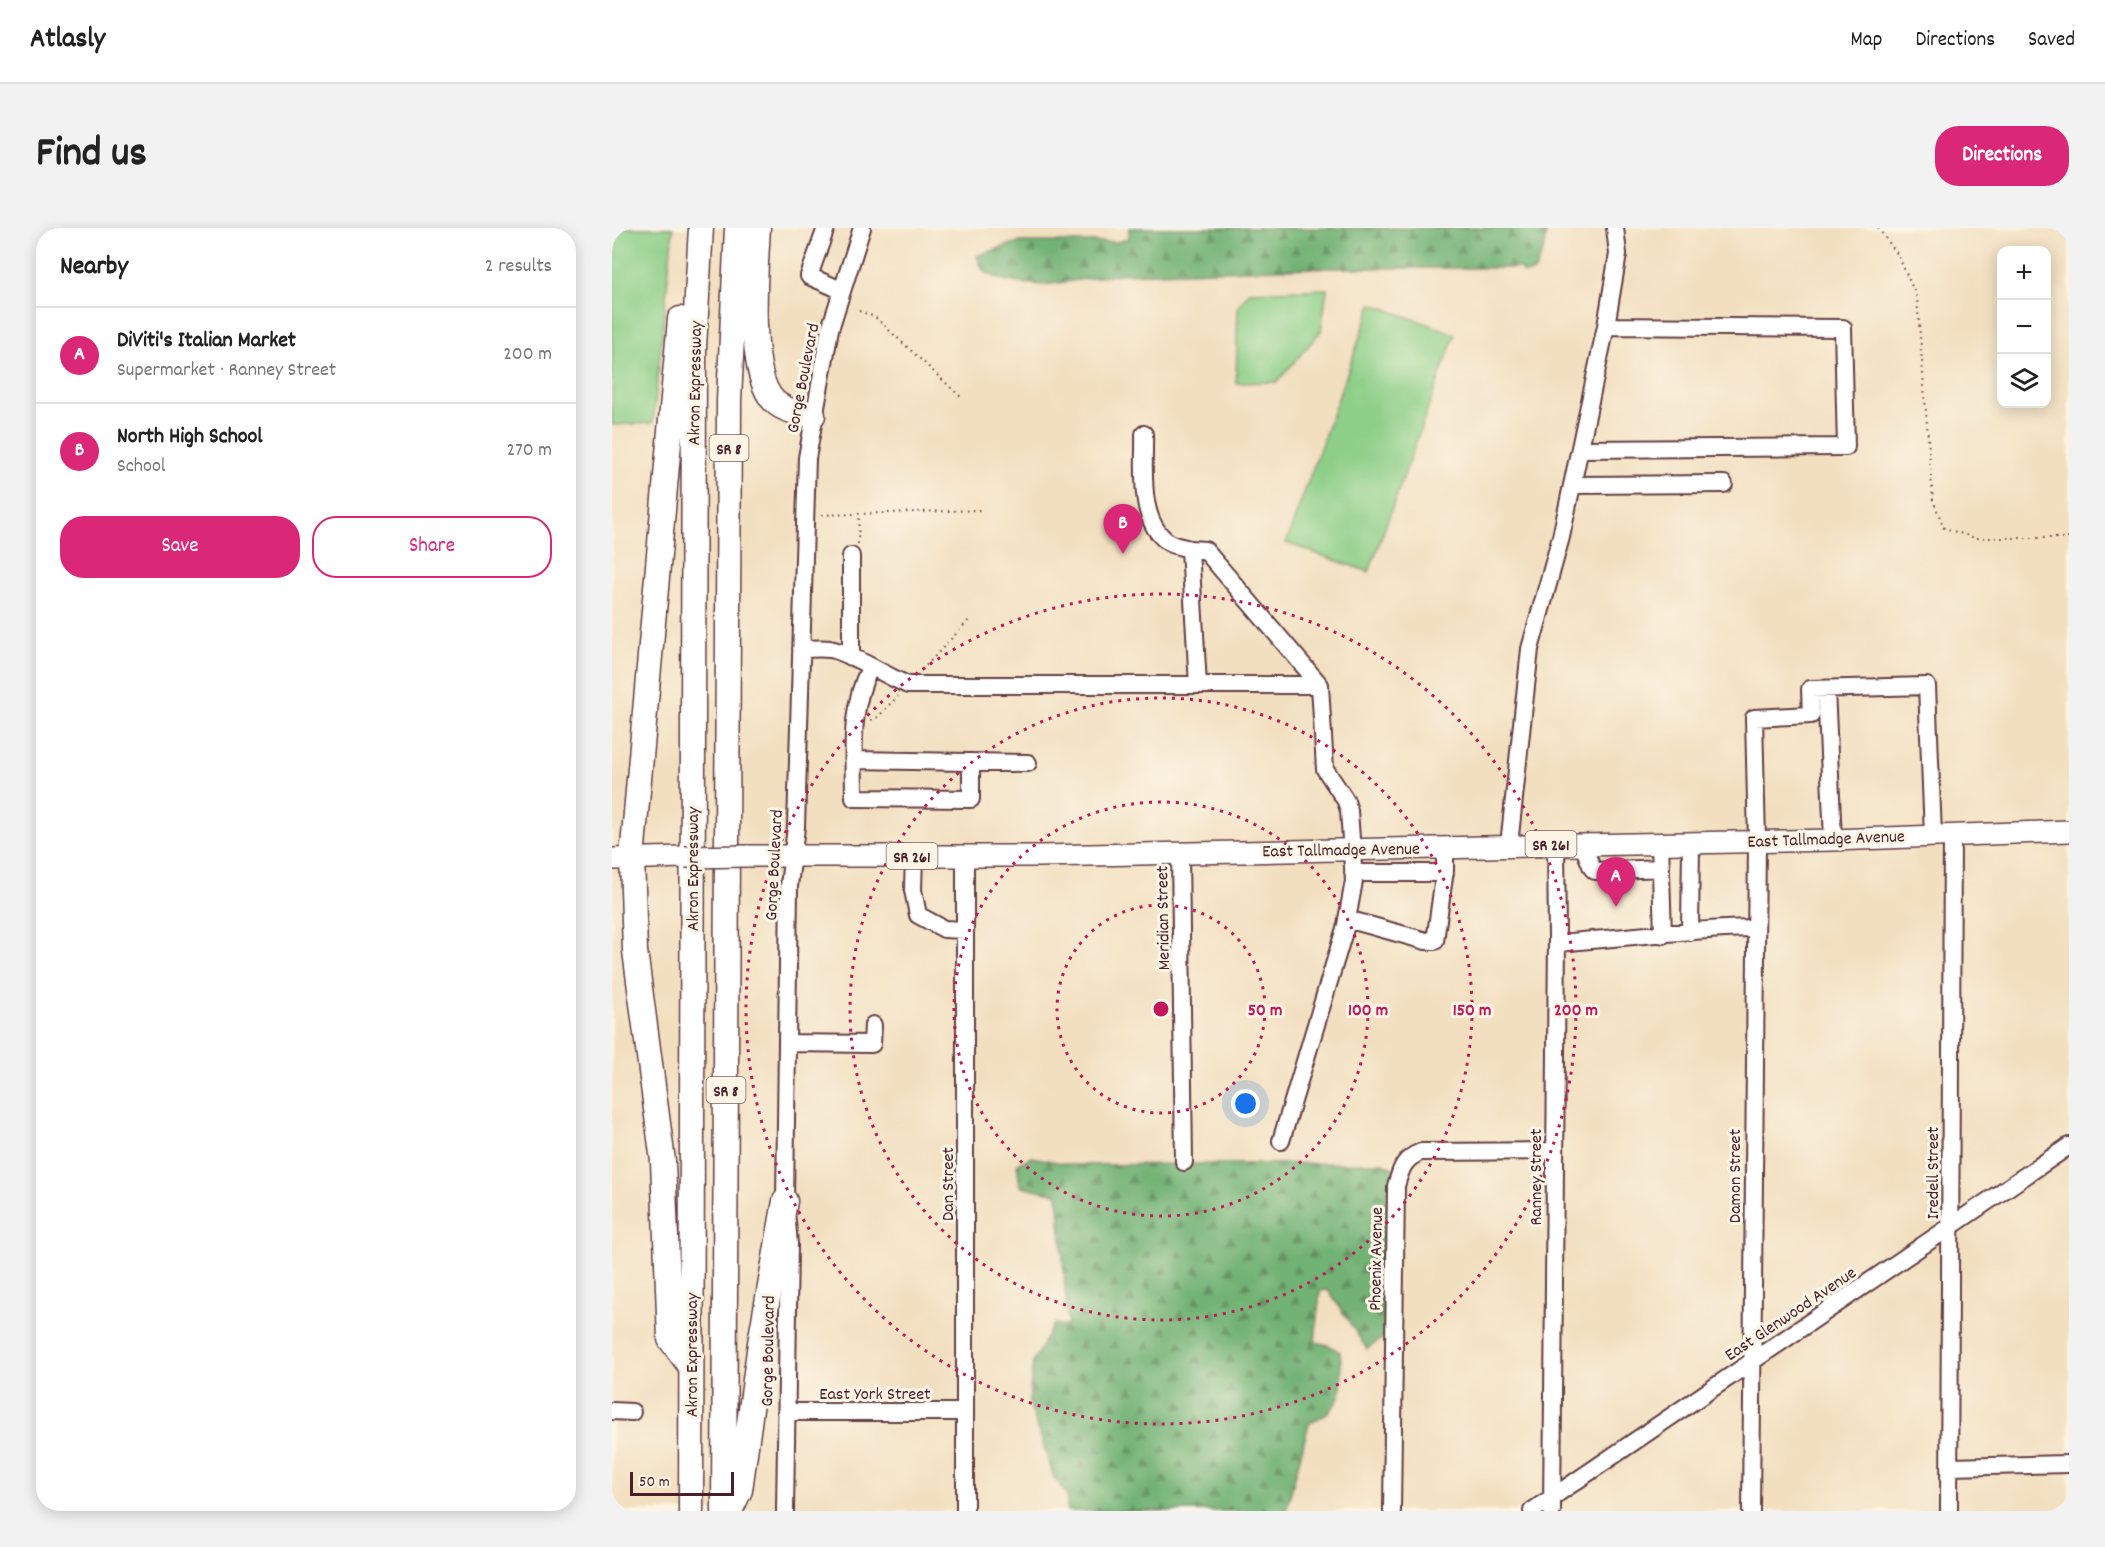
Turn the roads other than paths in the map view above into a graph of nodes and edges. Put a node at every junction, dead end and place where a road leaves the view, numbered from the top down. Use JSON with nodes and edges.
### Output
{"nodes":[{"id":1,"x":701,"y":228,"type":"edge"},
{"id":2,"x":737,"y":228,"type":"edge"},
{"id":3,"x":758,"y":228,"type":"edge"},
{"id":4,"x":826,"y":228,"type":"edge"},
{"id":5,"x":862,"y":228,"type":"edge"},
{"id":6,"x":1615,"y":228,"type":"edge"},
{"id":7,"x":841,"y":290,"type":"junction"},
{"id":8,"x":696,"y":291,"type":"junction"},
{"id":9,"x":1606,"y":326,"type":"junction"},
{"id":10,"x":813,"y":415,"type":"junction"},
{"id":11,"x":1144,"y":434,"type":"dead end"},
{"id":12,"x":1580,"y":449,"type":"junction"},
{"id":13,"x":1724,"y":484,"type":"dead end"},
{"id":14,"x":1572,"y":485,"type":"junction"},
{"id":15,"x":1190,"y":549,"type":"junction"},
{"id":16,"x":851,"y":556,"type":"road end"},
{"id":17,"x":801,"y":649,"type":"junction"},
{"id":18,"x":851,"y":657,"type":"junction"},
{"id":19,"x":870,"y":668,"type":"junction"},
{"id":20,"x":1198,"y":685,"type":"junction"},
{"id":21,"x":1320,"y":685,"type":"junction"},
{"id":22,"x":1826,"y":689,"type":"junction"},
{"id":23,"x":854,"y":760,"type":"junction"},
{"id":24,"x":971,"y":762,"type":"junction"},
{"id":25,"x":1028,"y":762,"type":"dead end"},
{"id":26,"x":2069,"y":831,"type":"edge"},
{"id":27,"x":1942,"y":834,"type":"junction"},
{"id":28,"x":1833,"y":840,"type":"junction"},
{"id":29,"x":1757,"y":841,"type":"junction"},
{"id":30,"x":1660,"y":842,"type":"junction"},
{"id":31,"x":1691,"y":842,"type":"junction"},
{"id":32,"x":1582,"y":843,"type":"junction"},
{"id":33,"x":1556,"y":844,"type":"junction"},
{"id":34,"x":1509,"y":845,"type":"junction"},
{"id":35,"x":1445,"y":846,"type":"junction"},
{"id":36,"x":1352,"y":849,"type":"junction"},
{"id":37,"x":1180,"y":853,"type":"junction"},
{"id":38,"x":792,"y":855,"type":"junction"},
{"id":39,"x":914,"y":856,"type":"junction"},
{"id":40,"x":965,"y":857,"type":"junction"},
{"id":41,"x":622,"y":858,"type":"edge"},
{"id":42,"x":1661,"y":868,"type":"junction"},
{"id":43,"x":1353,"y":873,"type":"junction"},
{"id":44,"x":1445,"y":873,"type":"junction"},
{"id":45,"x":1347,"y":919,"type":"junction"},
{"id":46,"x":1755,"y":928,"type":"junction"},
{"id":47,"x":965,"y":930,"type":"junction"},
{"id":48,"x":1696,"y":931,"type":"junction"},
{"id":49,"x":1663,"y":935,"type":"junction"},
{"id":50,"x":1557,"y":943,"type":"junction"},
{"id":51,"x":873,"y":1025,"type":"dead end"},
{"id":52,"x":788,"y":1043,"type":"junction"},
{"id":53,"x":1281,"y":1141,"type":"dead end"},
{"id":54,"x":2069,"y":1146,"type":"edge"},
{"id":55,"x":1554,"y":1151,"type":"junction"},
{"id":56,"x":1184,"y":1162,"type":"dead end"},
{"id":57,"x":785,"y":1201,"type":"junction"},
{"id":58,"x":1952,"y":1227,"type":"junction"},
{"id":59,"x":1753,"y":1361,"type":"junction"},
{"id":60,"x":690,"y":1366,"type":"junction"},
{"id":61,"x":612,"y":1411,"type":"edge"},
{"id":62,"x":632,"y":1412,"type":"dead end"},
{"id":63,"x":786,"y":1412,"type":"junction"},
{"id":64,"x":965,"y":1412,"type":"junction"},
{"id":65,"x":2069,"y":1464,"type":"edge"},
{"id":66,"x":1950,"y":1467,"type":"junction"},
{"id":67,"x":1552,"y":1504,"type":"edge"},
{"id":68,"x":691,"y":1511,"type":"edge"},
{"id":69,"x":724,"y":1511,"type":"edge"},
{"id":70,"x":730,"y":1511,"type":"edge"},
{"id":71,"x":785,"y":1511,"type":"edge"},
{"id":72,"x":965,"y":1511,"type":"edge"},
{"id":73,"x":1392,"y":1511,"type":"edge"},
{"id":74,"x":1532,"y":1511,"type":"edge"},
{"id":75,"x":1751,"y":1511,"type":"edge"},
{"id":76,"x":1949,"y":1511,"type":"edge"}],
"edges":[{"from":1,"to":8,"type":"highway","name":"Akron Expressway","number":"SR 8"},
{"from":2,"to":69,"type":"highway","name":"Akron Expressway","number":"SR 8"},
{"from":3,"to":10,"type":"highway"},
{"from":4,"to":7,"type":"street"},
{"from":5,"to":7,"type":"street","name":"Gorge Boulevard"},
{"from":6,"to":9,"type":"street"},
{"from":7,"to":10,"type":"street","name":"Gorge Boulevard"},
{"from":8,"to":41,"type":"highway"},
{"from":8,"to":60,"type":"highway","name":"Akron Expressway","number":"SR 8"},
{"from":9,"to":12,"type":"street"},
{"from":9,"to":12,"type":"street"},
{"from":10,"to":17,"type":"street","name":"Gorge Boulevard"},
{"from":11,"to":15,"type":"street"},
{"from":12,"to":14,"type":"street"},
{"from":13,"to":14,"type":"street"},
{"from":14,"to":34,"type":"street"},
{"from":15,"to":20,"type":"street"},
{"from":15,"to":21,"type":"street"},
{"from":16,"to":18,"type":"street"},
{"from":17,"to":18,"type":"street"},
{"from":17,"to":38,"type":"street","name":"Gorge Boulevard"},
{"from":18,"to":19,"type":"street"},
{"from":19,"to":20,"type":"street"},
{"from":19,"to":23,"type":"street"},
{"from":20,"to":21,"type":"street"},
{"from":21,"to":36,"type":"street"},
{"from":22,"to":27,"type":"street","name":"Iredell Street"},
{"from":22,"to":28,"type":"street"},
{"from":22,"to":29,"type":"street","name":"Damon Street"},
{"from":23,"to":24,"type":"street"},
{"from":23,"to":24,"type":"street"},
{"from":24,"to":25,"type":"street"},
{"from":26,"to":27,"type":"main road","name":"East Tallmadge Avenue","number":"SR 261"},
{"from":27,"to":28,"type":"main road","name":"East Tallmadge Avenue","number":"SR 261"},
{"from":27,"to":58,"type":"street","name":"Iredell Street"},
{"from":28,"to":29,"type":"main road","name":"East Tallmadge Avenue","number":"SR 261"},
{"from":29,"to":31,"type":"main road","name":"East Tallmadge Avenue","number":"SR 261"},
{"from":29,"to":46,"type":"street","name":"Damon Street"},
{"from":30,"to":31,"type":"main road","name":"East Tallmadge Avenue","number":"SR 261"},
{"from":30,"to":32,"type":"main road","name":"East Tallmadge Avenue","number":"SR 261"},
{"from":30,"to":42,"type":"street"},
{"from":31,"to":48,"type":"street"},
{"from":32,"to":33,"type":"main road","name":"East Tallmadge Avenue","number":"SR 261"},
{"from":32,"to":42,"type":"street"},
{"from":33,"to":34,"type":"main road","name":"East Tallmadge Avenue","number":"SR 261"},
{"from":33,"to":50,"type":"street","name":"Ranney Street"},
{"from":34,"to":35,"type":"main road","name":"East Tallmadge Avenue","number":"SR 261"},
{"from":35,"to":36,"type":"main road","name":"East Tallmadge Avenue","number":"SR 261"},
{"from":35,"to":44,"type":"street"},
{"from":36,"to":37,"type":"main road","name":"East Tallmadge Avenue","number":"SR 261"},
{"from":36,"to":43,"type":"street"},
{"from":37,"to":40,"type":"main road","name":"East Tallmadge Avenue","number":"SR 261"},
{"from":37,"to":56,"type":"street","name":"Meridian Street"},
{"from":38,"to":39,"type":"main road","name":"East Tallmadge Avenue","number":"SR 261"},
{"from":38,"to":41,"type":"main road","name":"East Tallmadge Avenue","number":"SR 261","bridge":true},
{"from":38,"to":52,"type":"street","name":"Gorge Boulevard"},
{"from":39,"to":40,"type":"main road","name":"East Tallmadge Avenue","number":"SR 261"},
{"from":39,"to":47,"type":"street"},
{"from":40,"to":47,"type":"street","name":"Dan Street"},
{"from":41,"to":60,"type":"highway"},
{"from":42,"to":49,"type":"street"},
{"from":43,"to":44,"type":"street"},
{"from":43,"to":45,"type":"street"},
{"from":44,"to":45,"type":"street"},
{"from":45,"to":53,"type":"street"},
{"from":46,"to":48,"type":"street"},
{"from":46,"to":59,"type":"street","name":"Damon Street"},
{"from":47,"to":64,"type":"street","name":"Dan Street"},
{"from":48,"to":49,"type":"street"},
{"from":49,"to":50,"type":"street"},
{"from":50,"to":55,"type":"street","name":"Ranney Street"},
{"from":51,"to":52,"type":"street"},
{"from":52,"to":57,"type":"street","name":"Gorge Boulevard"},
{"from":54,"to":58,"type":"street","name":"East Glenwood Avenue"},
{"from":55,"to":67,"type":"street","name":"Ranney Street"},
{"from":55,"to":73,"type":"street","name":"Phoenix Avenue"},
{"from":57,"to":63,"type":"street","name":"Gorge Boulevard"},
{"from":57,"to":70,"type":"highway"},
{"from":58,"to":59,"type":"street","name":"East Glenwood Avenue"},
{"from":58,"to":66,"type":"street","name":"Iredell Street"},
{"from":59,"to":67,"type":"street","name":"East Glenwood Avenue"},
{"from":59,"to":75,"type":"street","name":"Damon Street"},
{"from":60,"to":68,"type":"highway","name":"Akron Expressway","number":"SR 8"},
{"from":61,"to":62,"type":"street"},
{"from":63,"to":64,"type":"street","name":"East York Street"},
{"from":63,"to":71,"type":"street","name":"Gorge Boulevard"},
{"from":64,"to":72,"type":"street","name":"Dan Street"},
{"from":65,"to":66,"type":"street"},
{"from":66,"to":76,"type":"street","name":"Iredell Street"},
{"from":67,"to":74,"type":"street","name":"East Glenwood Avenue"}]}
